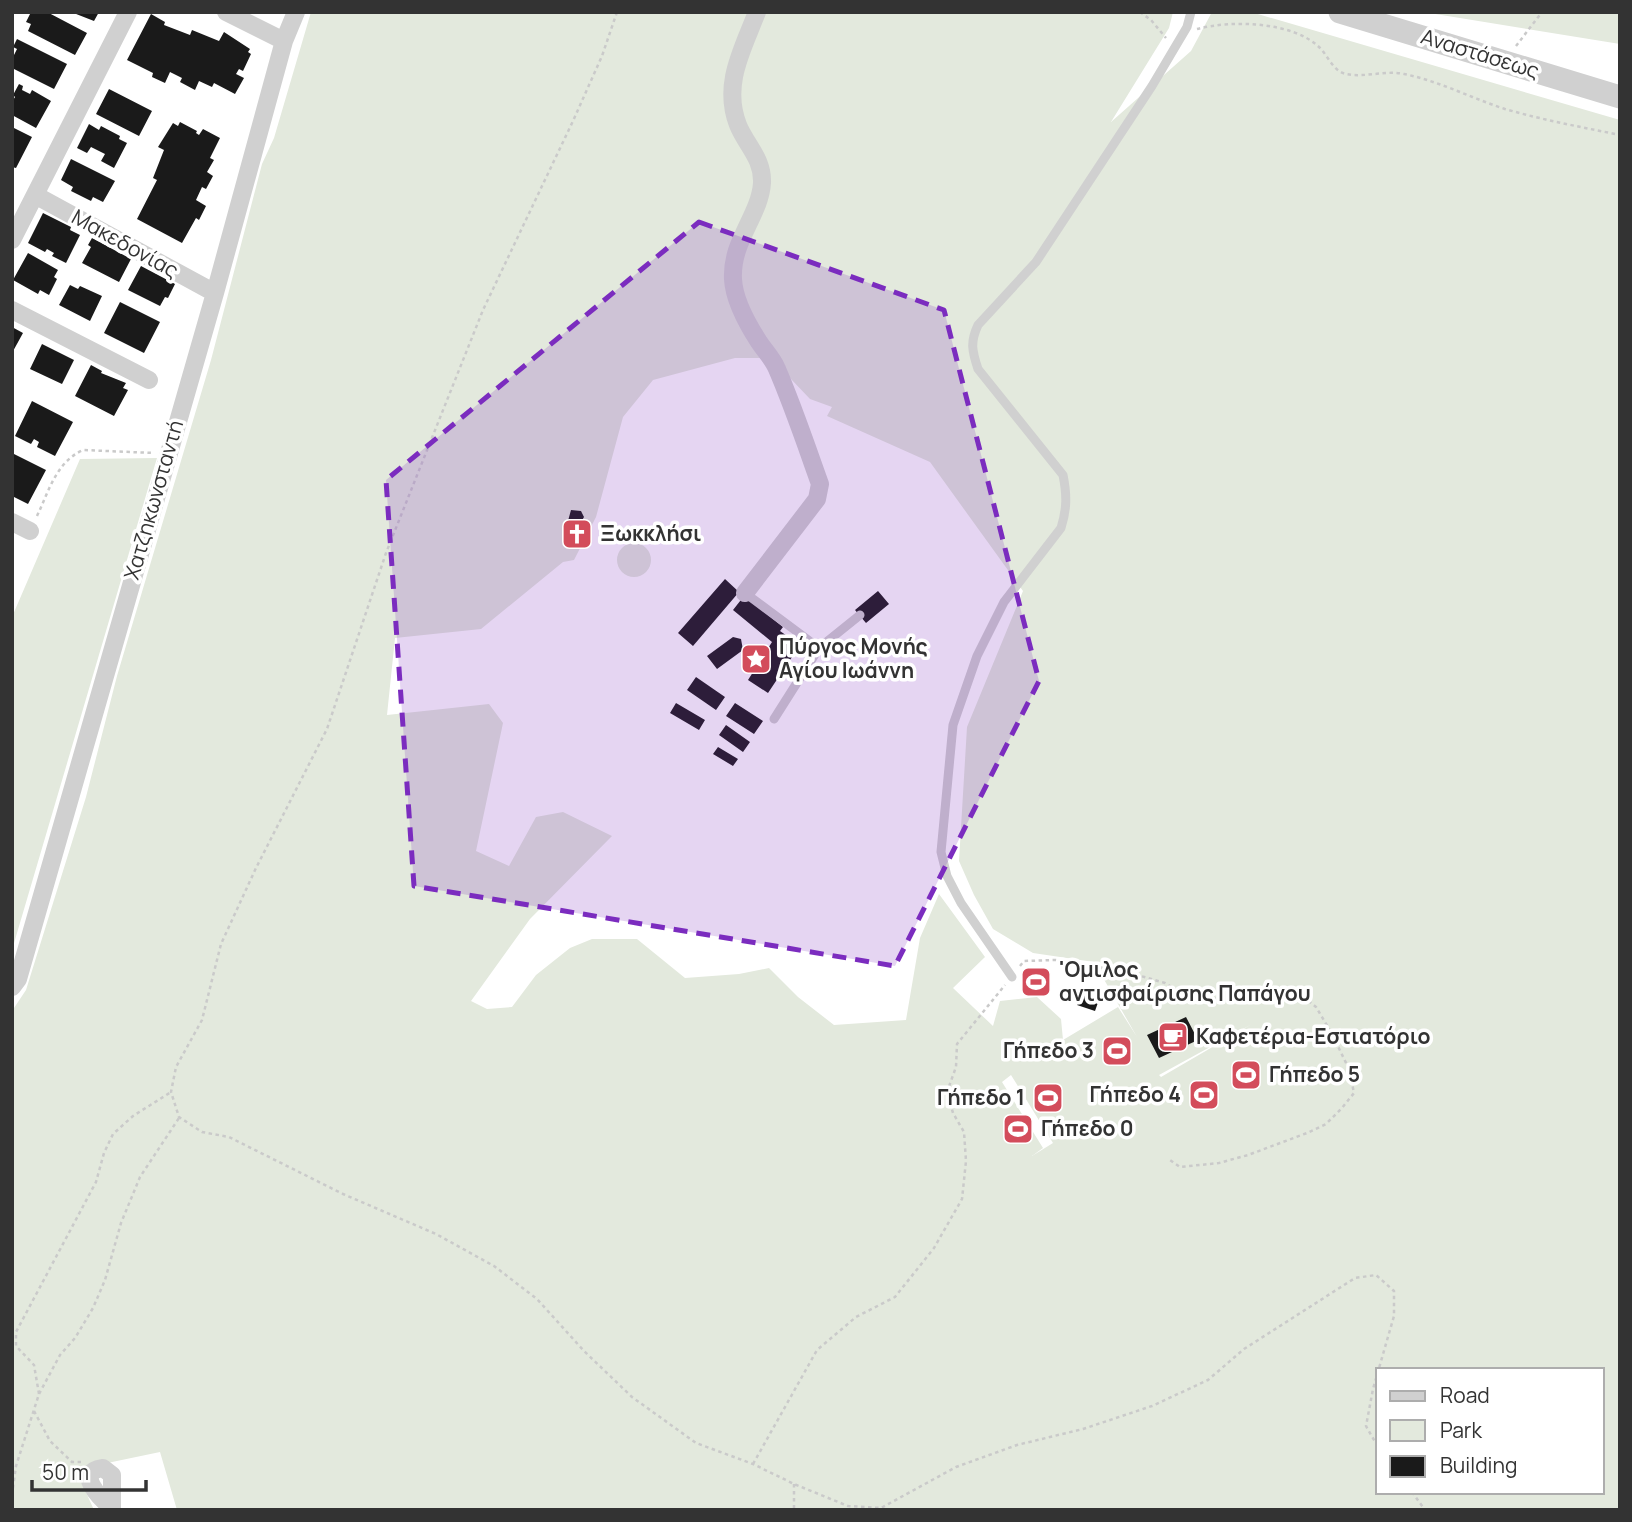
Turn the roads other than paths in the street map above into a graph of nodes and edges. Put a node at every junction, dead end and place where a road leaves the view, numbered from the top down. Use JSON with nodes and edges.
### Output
{"nodes":[{"id":1,"x":128,"y":12,"type":"edge"},
{"id":2,"x":226,"y":12,"type":"edge"},
{"id":3,"x":296,"y":12,"type":"edge"},
{"id":4,"x":757,"y":12,"type":"edge"},
{"id":5,"x":1191,"y":12,"type":"edge"},
{"id":6,"x":1340,"y":12,"type":"edge"},
{"id":7,"x":284,"y":41,"type":"junction"},
{"id":8,"x":1620,"y":97,"type":"edge"},
{"id":9,"x":35,"y":195,"type":"junction"},
{"id":10,"x":12,"y":240,"type":"edge"},
{"id":11,"x":215,"y":293,"type":"junction"},
{"id":12,"x":12,"y":310,"type":"edge"},
{"id":13,"x":149,"y":380,"type":"dead end"},
{"id":14,"x":12,"y":523,"type":"edge"},
{"id":15,"x":30,"y":531,"type":"road end"},
{"id":16,"x":745,"y":593,"type":"joint"},
{"id":17,"x":860,"y":615,"type":"dead end"},
{"id":18,"x":819,"y":648,"type":"junction"},
{"id":19,"x":774,"y":719,"type":"dead end"},
{"id":20,"x":1012,"y":977,"type":"road end"},
{"id":21,"x":12,"y":987,"type":"edge"},
{"id":22,"x":112,"y":1508,"type":"edge"}],
"edges":[{"from":1,"to":9,"type":"street"},
{"from":2,"to":7,"type":"street"},
{"from":3,"to":7,"type":"street","name":"Χατζηκωνσταντή"},
{"from":4,"to":16,"type":"street"},
{"from":5,"to":20,"type":"lane"},
{"from":6,"to":8,"type":"street","name":"Αναστάσεως"},
{"from":7,"to":11,"type":"street","name":"Χατζηκωνσταντή"},
{"from":9,"to":10,"type":"street"},
{"from":9,"to":11,"type":"street","name":"Μακεδονίας"},
{"from":11,"to":21,"type":"street","name":"Χατζηκωνσταντή"},
{"from":12,"to":13,"type":"street"},
{"from":14,"to":15,"type":"street"},
{"from":16,"to":18,"type":"lane"},
{"from":17,"to":18,"type":"lane"},
{"from":18,"to":19,"type":"lane"},
{"from":22,"to":22,"type":"street"}]}
